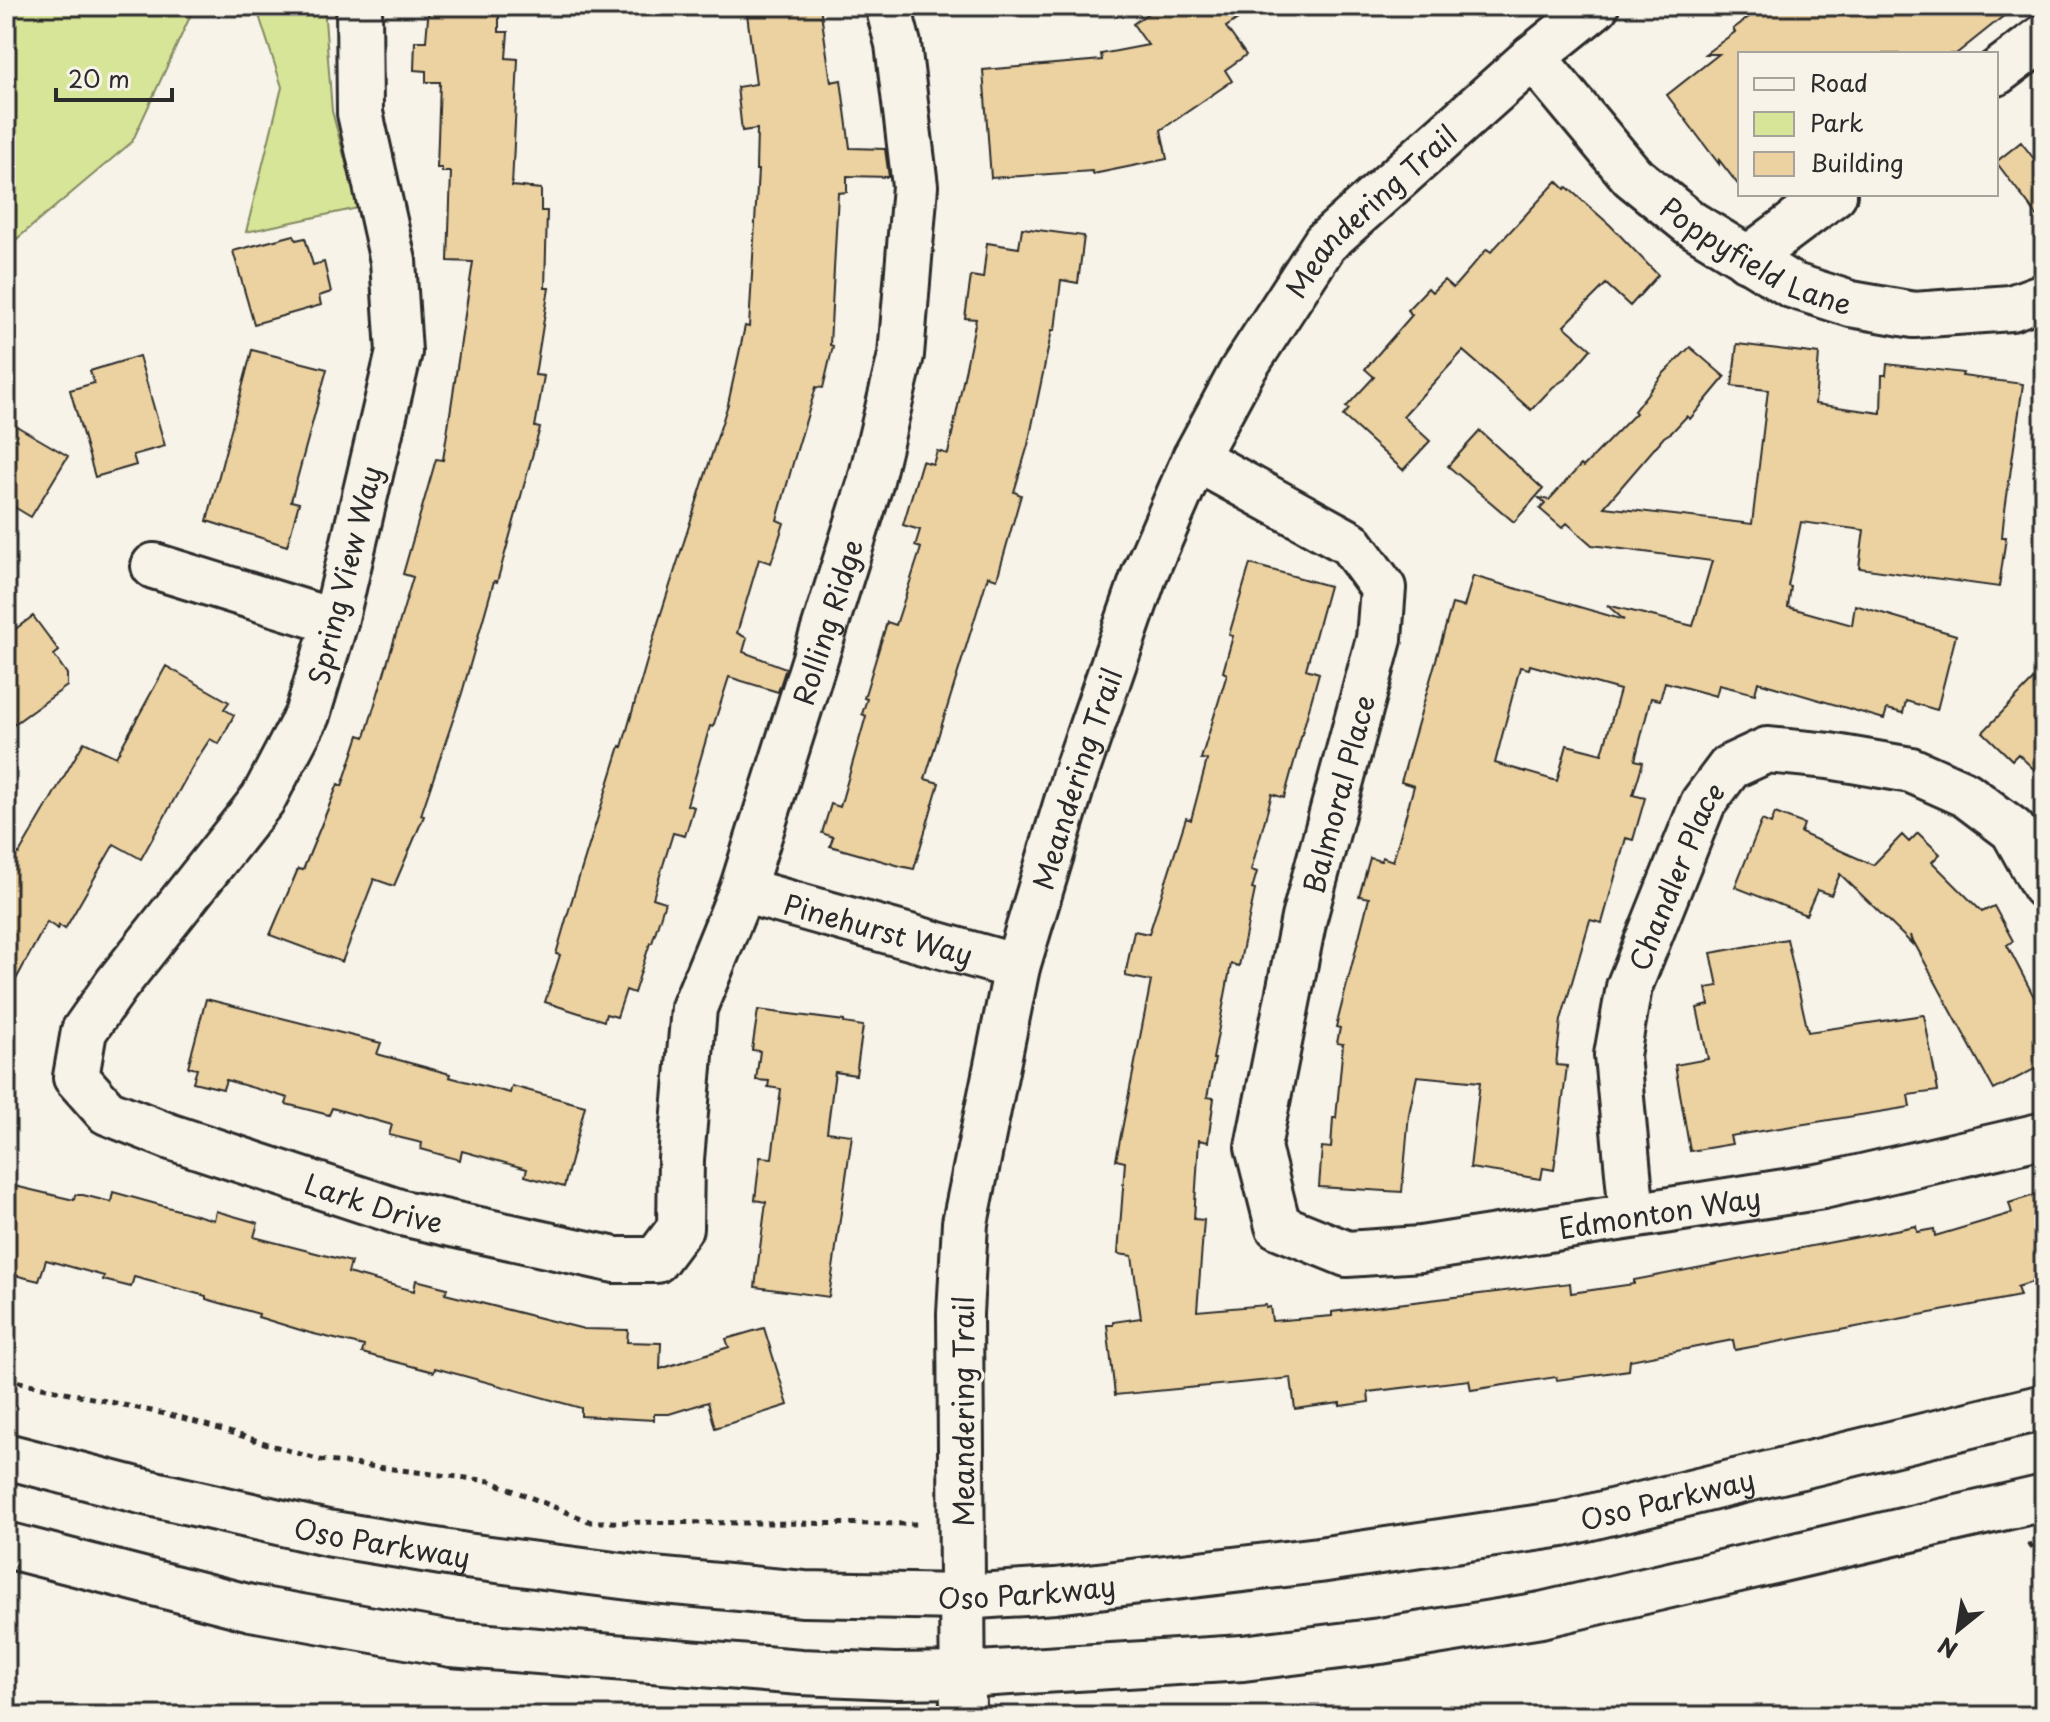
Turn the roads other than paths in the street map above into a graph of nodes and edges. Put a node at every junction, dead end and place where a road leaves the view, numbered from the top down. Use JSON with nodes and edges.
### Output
{"nodes":[{"id":1,"x":359,"y":6,"type":"edge"},
{"id":2,"x":888,"y":6,"type":"edge"},
{"id":3,"x":1596,"y":6,"type":"edge"},
{"id":4,"x":2044,"y":37,"type":"edge"},
{"id":5,"x":1533,"y":57,"type":"junction"},
{"id":6,"x":1998,"y":72,"type":"edge"},
{"id":7,"x":1831,"y":196,"type":"edge"},
{"id":8,"x":1747,"y":259,"type":"junction"},
{"id":9,"x":2044,"y":296,"type":"edge"},
{"id":10,"x":1195,"y":458,"type":"junction"},
{"id":11,"x":154,"y":566,"type":"dead end"},
{"id":12,"x":335,"y":622,"type":"junction"},
{"id":13,"x":2044,"y":886,"type":"edge"},
{"id":14,"x":742,"y":890,"type":"junction"},
{"id":15,"x":1017,"y":967,"type":"junction"},
{"id":16,"x":76,"y":1077,"type":"joint"},
{"id":17,"x":2044,"y":1135,"type":"edge"},
{"id":18,"x":1632,"y":1215,"type":"junction"},
{"id":19,"x":1278,"y":1226,"type":"joint"},
{"id":20,"x":680,"y":1228,"type":"joint"},
{"id":21,"x":2044,"y":1407,"type":"edge"},
{"id":22,"x":6,"y":1456,"type":"edge"},
{"id":23,"x":2044,"y":1498,"type":"edge"},
{"id":24,"x":6,"y":1545,"type":"edge"},
{"id":25,"x":962,"y":1597,"type":"junction"},
{"id":26,"x":963,"y":1695,"type":"edge"}],
"edges":[{"from":1,"to":12,"type":"street","name":"Spring View Way"},
{"from":2,"to":14,"type":"street","name":"Rolling Ridge"},
{"from":3,"to":5,"type":"street","name":"Meandering Trail"},
{"from":4,"to":6,"type":"street"},
{"from":5,"to":8,"type":"street","name":"Poppyfield Lane"},
{"from":5,"to":10,"type":"street","name":"Meandering Trail"},
{"from":7,"to":8,"type":"street"},
{"from":8,"to":9,"type":"street","name":"Poppyfield Lane"},
{"from":10,"to":15,"type":"street","name":"Meandering Trail"},
{"from":10,"to":19,"type":"street","name":"Balmoral Place"},
{"from":11,"to":12,"type":"street"},
{"from":12,"to":16,"type":"street","name":"Spring View Way"},
{"from":13,"to":18,"type":"street","name":"Chandler Place"},
{"from":14,"to":15,"type":"street","name":"Pinehurst Way"},
{"from":14,"to":20,"type":"street","name":"Rolling Ridge"},
{"from":15,"to":25,"type":"street","name":"Meandering Trail"},
{"from":16,"to":20,"type":"street","name":"Lark Drive"},
{"from":17,"to":18,"type":"street","name":"Edmonton Way"},
{"from":18,"to":19,"type":"street","name":"Edmonton Way"},
{"from":21,"to":25,"type":"street","name":"Oso Parkway"},
{"from":22,"to":25,"type":"street","name":"Oso Parkway"},
{"from":23,"to":26,"type":"street"},
{"from":24,"to":26,"type":"street"},
{"from":25,"to":26,"type":"street","name":"Meandering Trail"}]}
